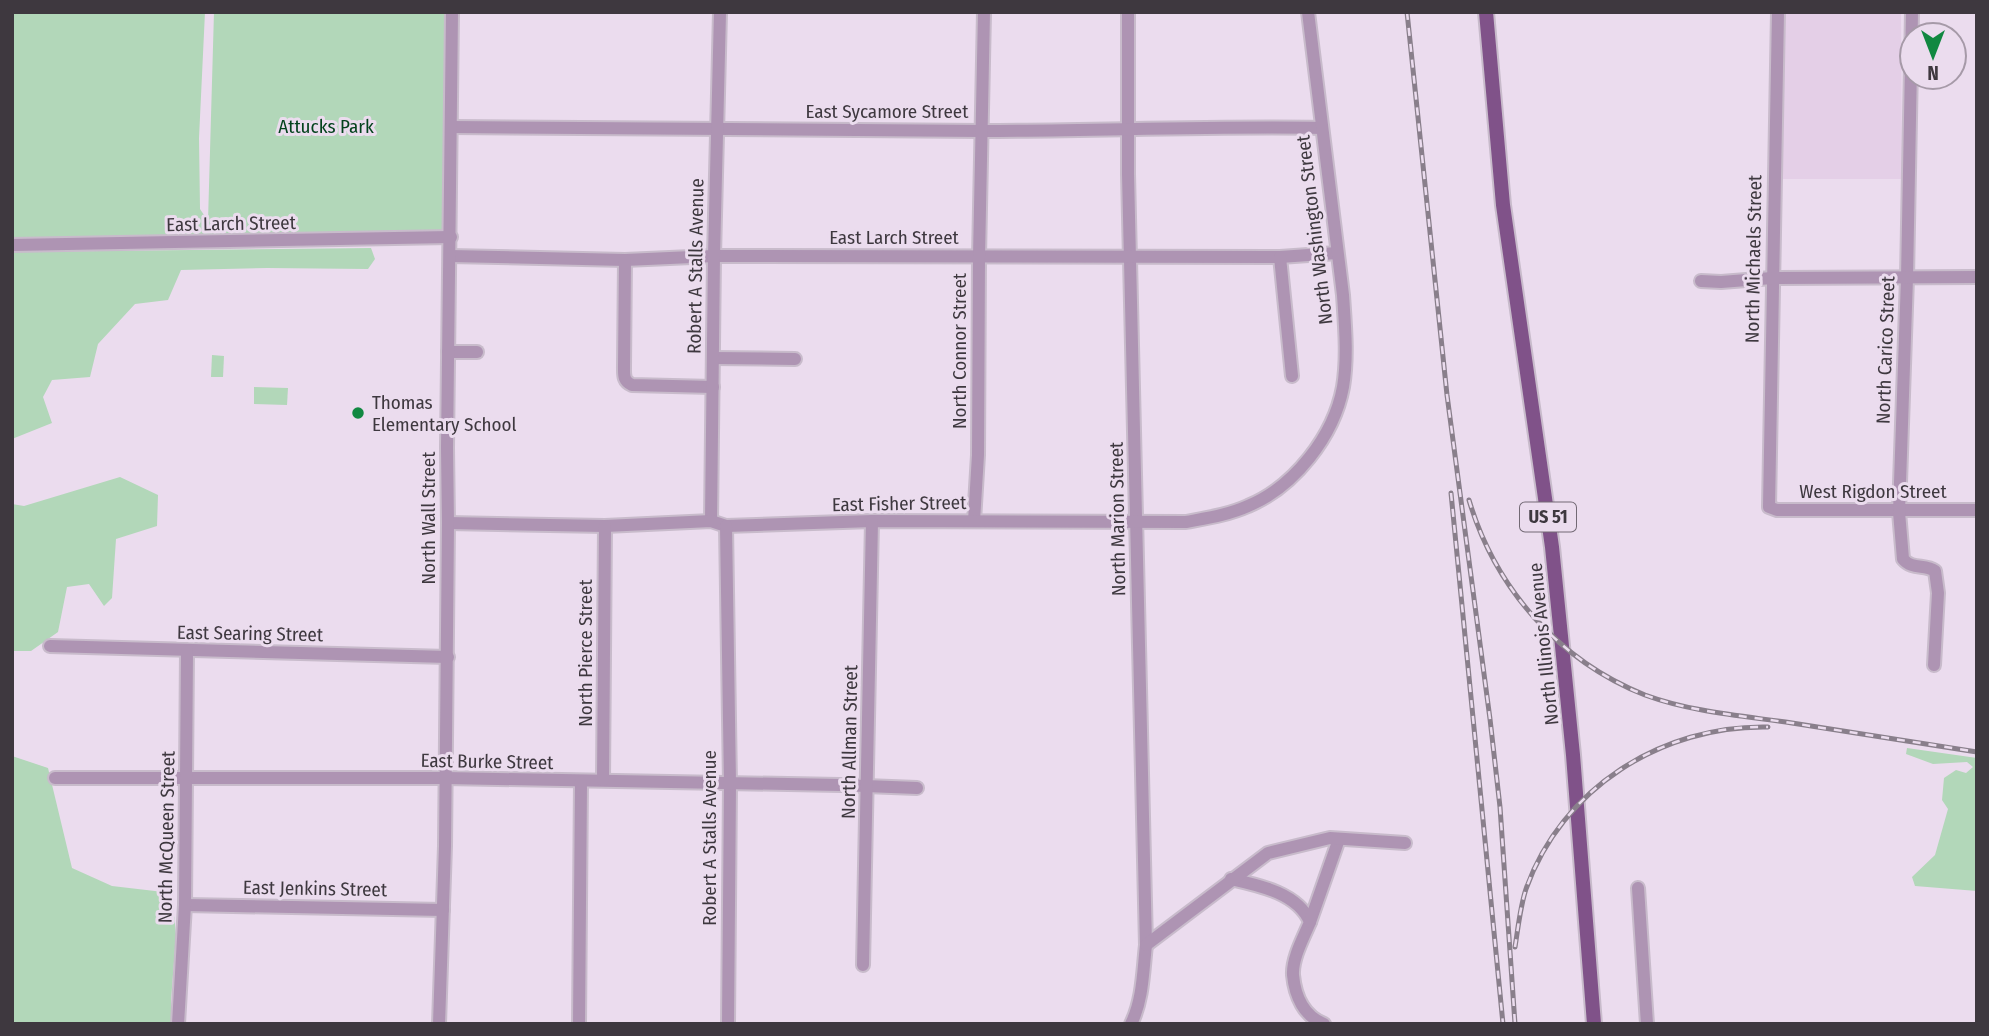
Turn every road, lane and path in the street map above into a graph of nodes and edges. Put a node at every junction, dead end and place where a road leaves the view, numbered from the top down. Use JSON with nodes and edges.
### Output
{"nodes":[{"id":1,"x":452,"y":12,"type":"edge"},
{"id":2,"x":720,"y":12,"type":"edge"},
{"id":3,"x":984,"y":12,"type":"edge"},
{"id":4,"x":1128,"y":12,"type":"edge"},
{"id":5,"x":1308,"y":12,"type":"edge"},
{"id":6,"x":1486,"y":12,"type":"edge"},
{"id":7,"x":1778,"y":12,"type":"edge"},
{"id":8,"x":1912,"y":12,"type":"edge"},
{"id":9,"x":452,"y":127,"type":"junction"},
{"id":10,"x":1322,"y":128,"type":"junction"},
{"id":11,"x":717,"y":130,"type":"junction"},
{"id":12,"x":981,"y":131,"type":"junction"},
{"id":13,"x":1128,"y":131,"type":"junction"},
{"id":14,"x":451,"y":237,"type":"junction"},
{"id":15,"x":12,"y":245,"type":"edge"},
{"id":16,"x":1337,"y":253,"type":"junction"},
{"id":17,"x":1132,"y":255,"type":"junction"},
{"id":18,"x":450,"y":256,"type":"junction"},
{"id":19,"x":714,"y":257,"type":"junction"},
{"id":20,"x":979,"y":257,"type":"junction"},
{"id":21,"x":1280,"y":257,"type":"junction"},
{"id":22,"x":625,"y":260,"type":"junction"},
{"id":23,"x":1977,"y":277,"type":"edge"},
{"id":24,"x":1772,"y":278,"type":"junction"},
{"id":25,"x":1907,"y":278,"type":"junction"},
{"id":26,"x":1701,"y":281,"type":"dead end"},
{"id":27,"x":448,"y":352,"type":"junction"},
{"id":28,"x":477,"y":352,"type":"dead end"},
{"id":29,"x":713,"y":358,"type":"junction"},
{"id":30,"x":795,"y":359,"type":"dead end"},
{"id":31,"x":1292,"y":376,"type":"dead end"},
{"id":32,"x":713,"y":387,"type":"junction"},
{"id":33,"x":1321,"y":439,"type":"joint"},
{"id":34,"x":1769,"y":507,"type":"joint"},
{"id":35,"x":1977,"y":510,"type":"edge"},
{"id":36,"x":1899,"y":512,"type":"junction"},
{"id":37,"x":711,"y":521,"type":"junction"},
{"id":38,"x":872,"y":521,"type":"junction"},
{"id":39,"x":974,"y":521,"type":"junction"},
{"id":40,"x":1136,"y":522,"type":"junction"},
{"id":41,"x":449,"y":523,"type":"junction"},
{"id":42,"x":605,"y":526,"type":"junction"},
{"id":43,"x":726,"y":526,"type":"junction"},
{"id":44,"x":50,"y":646,"type":"dead end"},
{"id":45,"x":187,"y":651,"type":"junction"},
{"id":46,"x":448,"y":657,"type":"junction"},
{"id":47,"x":1934,"y":665,"type":"dead end"},
{"id":48,"x":187,"y":777,"type":"junction"},
{"id":49,"x":55,"y":778,"type":"dead end"},
{"id":50,"x":446,"y":778,"type":"junction"},
{"id":51,"x":603,"y":780,"type":"junction"},
{"id":52,"x":581,"y":782,"type":"junction"},
{"id":53,"x":730,"y":784,"type":"junction"},
{"id":54,"x":868,"y":786,"type":"junction"},
{"id":55,"x":917,"y":789,"type":"dead end"},
{"id":56,"x":1339,"y":839,"type":"junction"},
{"id":57,"x":1405,"y":843,"type":"dead end"},
{"id":58,"x":1231,"y":879,"type":"junction"},
{"id":59,"x":1638,"y":888,"type":"dead end"},
{"id":60,"x":185,"y":905,"type":"junction"},
{"id":61,"x":443,"y":910,"type":"junction"},
{"id":62,"x":1310,"y":922,"type":"junction"},
{"id":63,"x":1146,"y":945,"type":"junction"},
{"id":64,"x":863,"y":964,"type":"dead end"},
{"id":65,"x":178,"y":1024,"type":"edge"},
{"id":66,"x":439,"y":1024,"type":"edge"},
{"id":67,"x":579,"y":1024,"type":"edge"},
{"id":68,"x":728,"y":1024,"type":"edge"},
{"id":69,"x":1130,"y":1024,"type":"edge"},
{"id":70,"x":1324,"y":1024,"type":"edge"},
{"id":71,"x":1594,"y":1024,"type":"edge"},
{"id":72,"x":1647,"y":1024,"type":"edge"}],
"edges":[{"from":1,"to":9,"type":"street","name":"North Wall Street"},
{"from":2,"to":11,"type":"street","name":"Robert A Stalls Avenue"},
{"from":3,"to":12,"type":"street","name":"North Connor Street"},
{"from":4,"to":13,"type":"street","name":"North Marion Street"},
{"from":5,"to":10,"type":"street","name":"North Washington Street"},
{"from":6,"to":71,"type":"main road","name":"North Illinois Avenue","number":"US 51"},
{"from":7,"to":24,"type":"street","name":"North Michaels Street"},
{"from":8,"to":25,"type":"street","name":"North Carico Street"},
{"from":9,"to":11,"type":"street","name":"East Sycamore Street"},
{"from":9,"to":14,"type":"street","name":"North Wall Street"},
{"from":10,"to":13,"type":"street","name":"East Sycamore Street"},
{"from":10,"to":16,"type":"street","name":"North Washington Street"},
{"from":11,"to":12,"type":"street","name":"East Sycamore Street"},
{"from":11,"to":19,"type":"street","name":"Robert A Stalls Avenue"},
{"from":12,"to":13,"type":"street","name":"East Sycamore Street"},
{"from":12,"to":20,"type":"street","name":"North Connor Street"},
{"from":13,"to":17,"type":"street","name":"North Marion Street"},
{"from":14,"to":15,"type":"street","name":"East Larch Street"},
{"from":14,"to":18,"type":"street","name":"North Wall Street"},
{"from":16,"to":21,"type":"street","name":"East Larch Street"},
{"from":16,"to":33,"type":"street","name":"North Washington Street"},
{"from":17,"to":20,"type":"street","name":"East Larch Street"},
{"from":17,"to":21,"type":"street","name":"East Larch Street"},
{"from":17,"to":40,"type":"street","name":"North Marion Street"},
{"from":18,"to":22,"type":"street","name":"East Larch Street"},
{"from":18,"to":27,"type":"street","name":"North Wall Street"},
{"from":19,"to":20,"type":"street","name":"East Larch Street"},
{"from":19,"to":22,"type":"street","name":"East Larch Street"},
{"from":19,"to":29,"type":"street","name":"Robert A Stalls Avenue"},
{"from":20,"to":39,"type":"street","name":"North Connor Street"},
{"from":21,"to":31,"type":"street"},
{"from":22,"to":32,"type":"street"},
{"from":23,"to":25,"type":"street"},
{"from":24,"to":25,"type":"street"},
{"from":24,"to":26,"type":"street"},
{"from":24,"to":34,"type":"street","name":"North Michaels Street"},
{"from":25,"to":36,"type":"street","name":"North Carico Street"},
{"from":27,"to":28,"type":"street"},
{"from":27,"to":41,"type":"street","name":"North Wall Street"},
{"from":29,"to":30,"type":"street"},
{"from":29,"to":32,"type":"street","name":"Robert A Stalls Avenue"},
{"from":32,"to":37,"type":"street","name":"Robert A Stalls Avenue"},
{"from":33,"to":40,"type":"street","name":"East Fisher Street"},
{"from":34,"to":36,"type":"street","name":"West Rigdon Street"},
{"from":35,"to":36,"type":"street","name":"West Rigdon Street"},
{"from":36,"to":47,"type":"street","name":"North Carico Street"},
{"from":37,"to":42,"type":"street","name":"East Fisher Street"},
{"from":37,"to":43,"type":"street","name":"East Fisher Street"},
{"from":38,"to":39,"type":"street","name":"East Fisher Street"},
{"from":38,"to":43,"type":"street","name":"East Fisher Street"},
{"from":38,"to":54,"type":"street","name":"North Allman Street"},
{"from":39,"to":40,"type":"street","name":"East Fisher Street"},
{"from":40,"to":63,"type":"street","name":"North Marion Street"},
{"from":41,"to":42,"type":"street","name":"East Fisher Street"},
{"from":41,"to":46,"type":"street","name":"North Wall Street"},
{"from":42,"to":51,"type":"street","name":"North Pierce Street"},
{"from":43,"to":53,"type":"street","name":"Robert A Stalls Avenue"},
{"from":44,"to":45,"type":"street","name":"East Searing Street"},
{"from":45,"to":46,"type":"street","name":"East Searing Street"},
{"from":45,"to":48,"type":"street","name":"North McQueen Street"},
{"from":46,"to":50,"type":"street","name":"North Wall Street"},
{"from":48,"to":49,"type":"street","name":"East Burke Street"},
{"from":48,"to":50,"type":"street","name":"East Burke Street"},
{"from":48,"to":60,"type":"street","name":"North McQueen Street"},
{"from":50,"to":52,"type":"street","name":"East Burke Street"},
{"from":50,"to":61,"type":"street","name":"North Wall Street"},
{"from":51,"to":52,"type":"street","name":"East Burke Street"},
{"from":51,"to":53,"type":"street","name":"East Burke Street"},
{"from":52,"to":67,"type":"street"},
{"from":53,"to":54,"type":"street","name":"East Burke Street"},
{"from":53,"to":68,"type":"street","name":"Robert A Stalls Avenue"},
{"from":54,"to":55,"type":"street","name":"East Burke Street"},
{"from":54,"to":64,"type":"street","name":"North Allman Street"},
{"from":56,"to":57,"type":"street"},
{"from":56,"to":58,"type":"street"},
{"from":56,"to":62,"type":"street"},
{"from":58,"to":62,"type":"street"},
{"from":58,"to":63,"type":"street"},
{"from":59,"to":72,"type":"street"},
{"from":60,"to":61,"type":"street","name":"East Jenkins Street"},
{"from":60,"to":65,"type":"street","name":"North McQueen Street"},
{"from":61,"to":66,"type":"street","name":"North Wall Street"},
{"from":62,"to":70,"type":"street"},
{"from":63,"to":69,"type":"street","name":"North Marion Street"}]}
